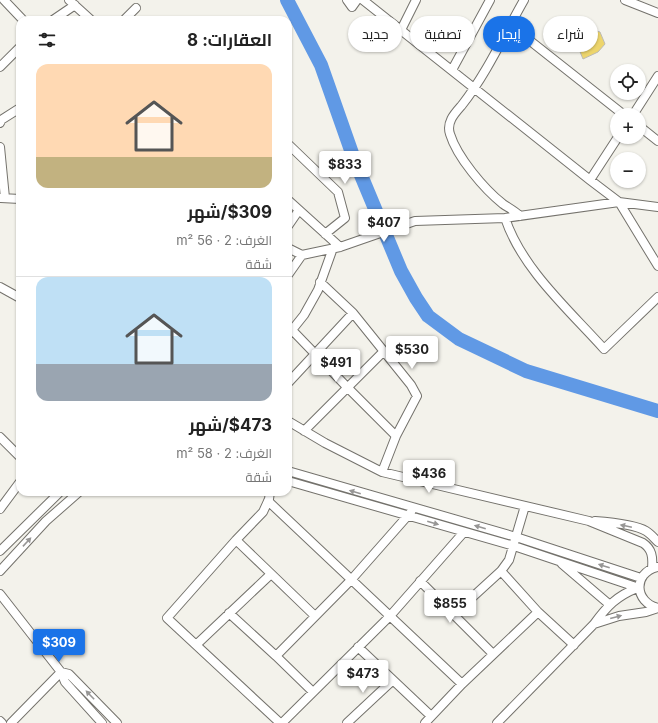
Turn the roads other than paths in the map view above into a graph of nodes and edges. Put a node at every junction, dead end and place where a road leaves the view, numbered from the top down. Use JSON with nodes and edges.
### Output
{"nodes":[{"id":1,"x":4,"y":0,"type":"edge"},
{"id":2,"x":347,"y":0,"type":"edge"},
{"id":3,"x":357,"y":0,"type":"edge"},
{"id":4,"x":363,"y":0,"type":"edge"},
{"id":5,"x":416,"y":0,"type":"edge"},
{"id":6,"x":490,"y":0,"type":"edge"},
{"id":7,"x":524,"y":0,"type":"edge"},
{"id":8,"x":625,"y":0,"type":"edge"},
{"id":9,"x":72,"y":3,"type":"edge"},
{"id":10,"x":136,"y":8,"type":"dead end"},
{"id":11,"x":658,"y":13,"type":"edge"},
{"id":12,"x":20,"y":16,"type":"edge"},
{"id":13,"x":57,"y":16,"type":"edge"},
{"id":14,"x":87,"y":16,"type":"edge"},
{"id":15,"x":128,"y":16,"type":"edge"},
{"id":16,"x":383,"y":16,"type":"edge"},
{"id":17,"x":515,"y":16,"type":"edge"},
{"id":18,"x":402,"y":28,"type":"edge"},
{"id":19,"x":402,"y":31,"type":"edge"},
{"id":20,"x":535,"y":45,"type":"edge"},
{"id":21,"x":16,"y":51,"type":"edge"},
{"id":22,"x":495,"y":52,"type":"edge"},
{"id":23,"x":0,"y":67,"type":"edge"},
{"id":24,"x":452,"y":70,"type":"junction"},
{"id":25,"x":658,"y":76,"type":"edge"},
{"id":26,"x":475,"y":89,"type":"junction"},
{"id":27,"x":615,"y":108,"type":"edge"},
{"id":28,"x":637,"y":108,"type":"edge"},
{"id":29,"x":16,"y":111,"type":"edge"},
{"id":30,"x":0,"y":123,"type":"edge"},
{"id":31,"x":646,"y":132,"type":"edge"},
{"id":32,"x":658,"y":141,"type":"edge"},
{"id":33,"x":613,"y":144,"type":"edge"},
{"id":34,"x":0,"y":147,"type":"edge"},
{"id":35,"x":292,"y":148,"type":"edge"},
{"id":36,"x":590,"y":180,"type":"junction"},
{"id":37,"x":3,"y":198,"type":"edge"},
{"id":38,"x":16,"y":199,"type":"edge"},
{"id":39,"x":619,"y":202,"type":"junction"},
{"id":40,"x":292,"y":204,"type":"edge"},
{"id":41,"x":658,"y":207,"type":"edge"},
{"id":42,"x":299,"y":210,"type":"junction"},
{"id":43,"x":520,"y":216,"type":"junction"},
{"id":44,"x":505,"y":218,"type":"junction"},
{"id":45,"x":292,"y":220,"type":"edge"},
{"id":46,"x":325,"y":234,"type":"junction"},
{"id":47,"x":340,"y":247,"type":"junction"},
{"id":48,"x":292,"y":250,"type":"edge"},
{"id":49,"x":302,"y":255,"type":"junction"},
{"id":50,"x":658,"y":266,"type":"edge"},
{"id":51,"x":292,"y":269,"type":"edge"},
{"id":52,"x":320,"y":282,"type":"junction"},
{"id":53,"x":0,"y":288,"type":"edge"},
{"id":54,"x":16,"y":296,"type":"edge"},
{"id":55,"x":658,"y":297,"type":"edge"},
{"id":56,"x":353,"y":313,"type":"junction"},
{"id":57,"x":292,"y":330,"type":"edge"},
{"id":58,"x":292,"y":334,"type":"edge"},
{"id":59,"x":384,"y":351,"type":"junction"},
{"id":60,"x":316,"y":353,"type":"junction"},
{"id":61,"x":292,"y":379,"type":"edge"},
{"id":62,"x":347,"y":387,"type":"junction"},
{"id":63,"x":292,"y":424,"type":"edge"},
{"id":64,"x":304,"y":431,"type":"junction"},
{"id":65,"x":396,"y":436,"type":"junction"},
{"id":66,"x":0,"y":437,"type":"edge"},
{"id":67,"x":16,"y":454,"type":"edge"},
{"id":68,"x":292,"y":472,"type":"edge"},
{"id":69,"x":382,"y":472,"type":"junction"},
{"id":70,"x":292,"y":482,"type":"edge"},
{"id":71,"x":16,"y":487,"type":"edge"},
{"id":72,"x":56,"y":496,"type":"edge"},
{"id":73,"x":74,"y":496,"type":"edge"},
{"id":74,"x":269,"y":496,"type":"edge"},
{"id":75,"x":268,"y":501,"type":"junction"},
{"id":76,"x":525,"y":506,"type":"junction"},
{"id":77,"x":414,"y":508,"type":"junction"},
{"id":78,"x":0,"y":509,"type":"edge"},
{"id":79,"x":409,"y":516,"type":"junction"},
{"id":80,"x":589,"y":521,"type":"junction"},
{"id":81,"x":464,"y":532,"type":"junction"},
{"id":82,"x":516,"y":537,"type":"junction"},
{"id":83,"x":236,"y":540,"type":"junction"},
{"id":84,"x":658,"y":542,"type":"edge"},
{"id":85,"x":514,"y":546,"type":"junction"},
{"id":86,"x":0,"y":551,"type":"edge"},
{"id":87,"x":558,"y":561,"type":"junction"},
{"id":88,"x":655,"y":567,"type":"edge"},
{"id":89,"x":0,"y":571,"type":"edge"},
{"id":90,"x":501,"y":571,"type":"junction"},
{"id":91,"x":271,"y":574,"type":"junction"},
{"id":92,"x":641,"y":578,"type":"junction"},
{"id":93,"x":351,"y":580,"type":"junction"},
{"id":94,"x":420,"y":581,"type":"junction"},
{"id":95,"x":638,"y":588,"type":"junction"},
{"id":96,"x":0,"y":594,"type":"edge"},
{"id":97,"x":610,"y":604,"type":"junction"},
{"id":98,"x":658,"y":608,"type":"edge"},
{"id":99,"x":538,"y":612,"type":"junction"},
{"id":100,"x":229,"y":614,"type":"junction"},
{"id":101,"x":454,"y":614,"type":"junction"},
{"id":102,"x":315,"y":616,"type":"junction"},
{"id":103,"x":390,"y":616,"type":"junction"},
{"id":104,"x":594,"y":624,"type":"junction"},
{"id":105,"x":196,"y":645,"type":"junction"},
{"id":106,"x":574,"y":645,"type":"junction"},
{"id":107,"x":358,"y":647,"type":"junction"},
{"id":108,"x":493,"y":654,"type":"junction"},
{"id":109,"x":276,"y":656,"type":"junction"},
{"id":110,"x":61,"y":672,"type":"junction"},
{"id":111,"x":393,"y":680,"type":"junction"},
{"id":112,"x":462,"y":684,"type":"junction"},
{"id":113,"x":313,"y":692,"type":"junction"},
{"id":114,"x":431,"y":716,"type":"junction"},
{"id":115,"x":352,"y":721,"type":"edge"},
{"id":116,"x":11,"y":723,"type":"edge"},
{"id":117,"x":102,"y":723,"type":"edge"},
{"id":118,"x":117,"y":723,"type":"edge"},
{"id":119,"x":281,"y":723,"type":"edge"},
{"id":120,"x":425,"y":723,"type":"edge"},
{"id":121,"x":497,"y":723,"type":"edge"}],
"edges":[{"from":1,"to":12,"type":"street"},
{"from":2,"to":3,"type":"street"},
{"from":4,"to":16,"type":"street"},
{"from":5,"to":18,"type":"street"},
{"from":6,"to":24,"type":"street"},
{"from":7,"to":17,"type":"street"},
{"from":8,"to":11,"type":"street"},
{"from":9,"to":13,"type":"street"},
{"from":9,"to":14,"type":"street"},
{"from":10,"to":15,"type":"street"},
{"from":19,"to":24,"type":"street"},
{"from":20,"to":27,"type":"street"},
{"from":21,"to":23,"type":"street"},
{"from":22,"to":26,"type":"street"},
{"from":24,"to":26,"type":"street"},
{"from":25,"to":28,"type":"street"},
{"from":26,"to":36,"type":"street"},
{"from":26,"to":43,"type":"street"},
{"from":29,"to":30,"type":"street"},
{"from":31,"to":32,"type":"street"},
{"from":33,"to":36,"type":"street"},
{"from":34,"to":37,"type":"street"},
{"from":35,"to":46,"type":"street"},
{"from":36,"to":39,"type":"street"},
{"from":37,"to":38,"type":"street"},
{"from":39,"to":41,"type":"street"},
{"from":39,"to":43,"type":"street"},
{"from":39,"to":50,"type":"street"},
{"from":40,"to":42,"type":"street"},
{"from":42,"to":45,"type":"street"},
{"from":42,"to":46,"type":"street"},
{"from":43,"to":44,"type":"street"},
{"from":44,"to":47,"type":"street"},
{"from":44,"to":55,"type":"street"},
{"from":46,"to":47,"type":"street"},
{"from":47,"to":49,"type":"street"},
{"from":47,"to":52,"type":"street"},
{"from":48,"to":49,"type":"street"},
{"from":49,"to":51,"type":"street"},
{"from":52,"to":56,"type":"street"},
{"from":52,"to":57,"type":"street"},
{"from":53,"to":54,"type":"street"},
{"from":56,"to":59,"type":"street"},
{"from":56,"to":60,"type":"street"},
{"from":58,"to":60,"type":"street"},
{"from":59,"to":62,"type":"street"},
{"from":59,"to":65,"type":"street"},
{"from":60,"to":61,"type":"street"},
{"from":60,"to":62,"type":"street"},
{"from":62,"to":64,"type":"street"},
{"from":62,"to":65,"type":"street"},
{"from":63,"to":64,"type":"street"},
{"from":64,"to":69,"type":"street"},
{"from":65,"to":69,"type":"street"},
{"from":66,"to":67,"type":"street"},
{"from":77,"to":68,"type":"street","one_way":true},
{"from":69,"to":76,"type":"street"},
{"from":70,"to":79,"type":"street"},
{"from":71,"to":78,"type":"street"},
{"from":72,"to":86,"type":"street"},
{"from":89,"to":73,"type":"street","one_way":true},
{"from":74,"to":75,"type":"street"},
{"from":75,"to":83,"type":"street"},
{"from":75,"to":93,"type":"street"},
{"from":76,"to":80,"type":"street"},
{"from":76,"to":82,"type":"street"},
{"from":77,"to":79,"type":"street"},
{"from":82,"to":77,"type":"street","one_way":true},
{"from":79,"to":81,"type":"street","one_way":true},
{"from":79,"to":93,"type":"street"},
{"from":84,"to":80,"type":"street","one_way":true},
{"from":80,"to":88,"type":"street"},
{"from":81,"to":85,"type":"street"},
{"from":81,"to":94,"type":"street"},
{"from":82,"to":85,"type":"street"},
{"from":92,"to":82,"type":"street","one_way":true},
{"from":83,"to":91,"type":"street"},
{"from":83,"to":105,"type":"street"},
{"from":85,"to":87,"type":"street"},
{"from":85,"to":90,"type":"street"},
{"from":87,"to":95,"type":"street"},
{"from":87,"to":97,"type":"street"},
{"from":88,"to":92,"type":"street"},
{"from":90,"to":99,"type":"street"},
{"from":90,"to":101,"type":"street"},
{"from":91,"to":100,"type":"street"},
{"from":91,"to":102,"type":"street"},
{"from":92,"to":95,"type":"street"},
{"from":93,"to":102,"type":"street"},
{"from":93,"to":103,"type":"street"},
{"from":94,"to":101,"type":"street"},
{"from":94,"to":103,"type":"street"},
{"from":95,"to":97,"type":"street"},
{"from":95,"to":98,"type":"street"},
{"from":96,"to":110,"type":"street"},
{"from":97,"to":104,"type":"street"},
{"from":104,"to":98,"type":"street","one_way":true},
{"from":99,"to":106,"type":"street"},
{"from":99,"to":108,"type":"street"},
{"from":100,"to":105,"type":"street"},
{"from":100,"to":109,"type":"street"},
{"from":101,"to":108,"type":"street"},
{"from":102,"to":109,"type":"street"},
{"from":103,"to":107,"type":"street"},
{"from":103,"to":112,"type":"street"},
{"from":104,"to":106,"type":"street"},
{"from":105,"to":119,"type":"street"},
{"from":106,"to":121,"type":"street"},
{"from":107,"to":111,"type":"street"},
{"from":107,"to":113,"type":"street"},
{"from":108,"to":112,"type":"street"},
{"from":109,"to":113,"type":"street"},
{"from":110,"to":116,"type":"street"},
{"from":110,"to":117,"type":"street"},
{"from":118,"to":110,"type":"street","one_way":true},
{"from":111,"to":114,"type":"street"},
{"from":111,"to":115,"type":"street"},
{"from":112,"to":114,"type":"street"},
{"from":113,"to":119,"type":"street"},
{"from":114,"to":120,"type":"street"}]}
